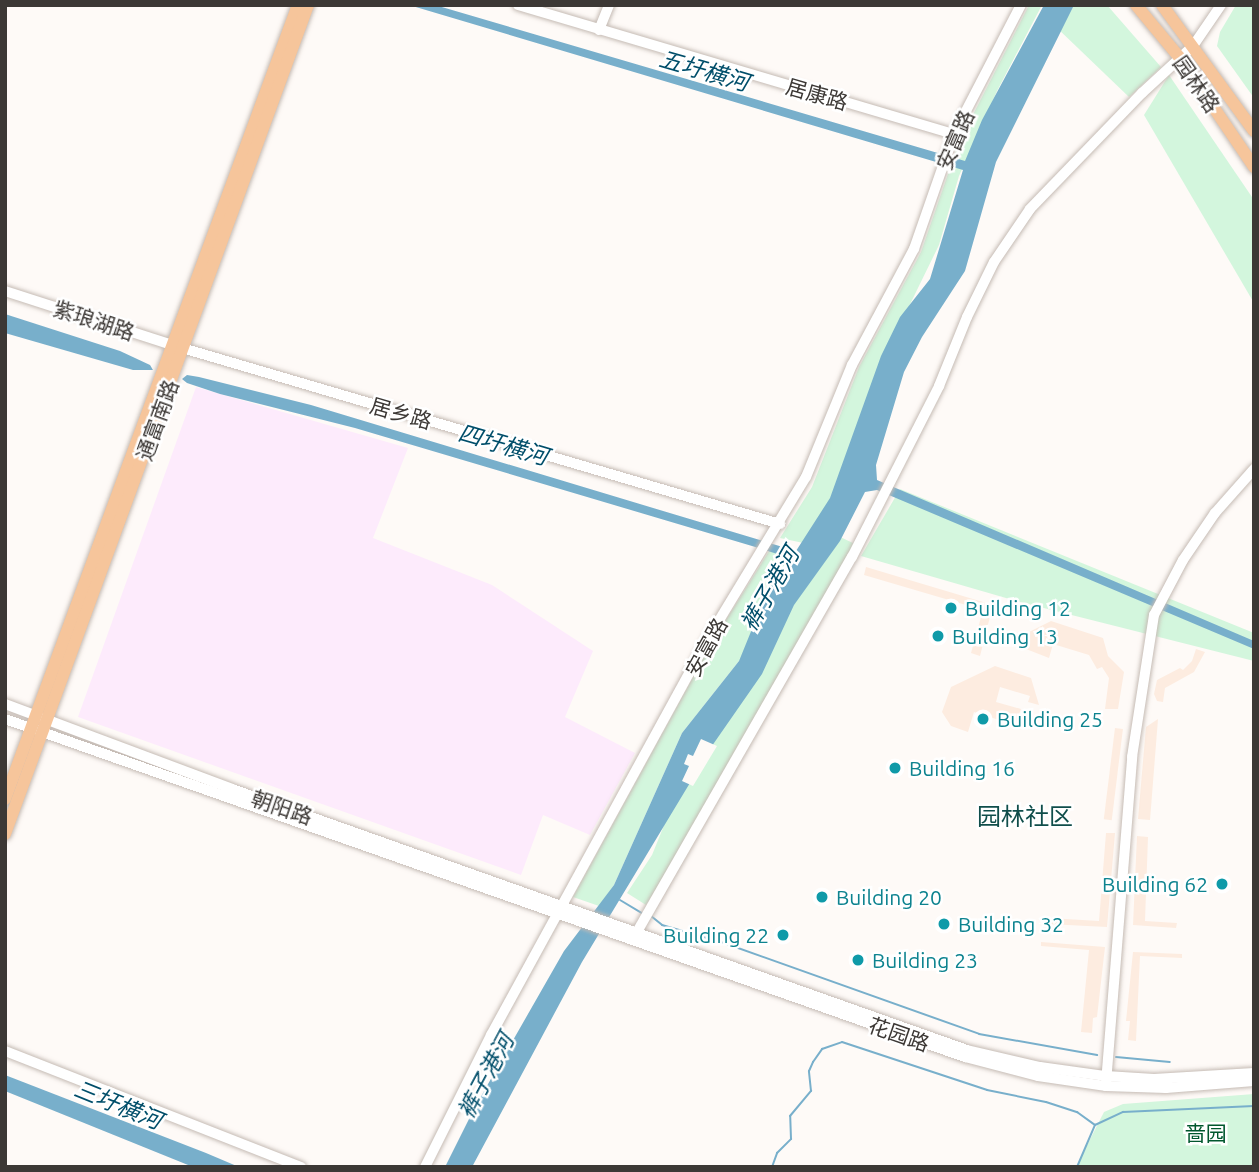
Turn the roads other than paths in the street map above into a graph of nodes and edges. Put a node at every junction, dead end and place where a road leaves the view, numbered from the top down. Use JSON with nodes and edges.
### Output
{"nodes":[{"id":1,"x":298,"y":5,"type":"edge"},
{"id":2,"x":308,"y":5,"type":"edge"},
{"id":3,"x":518,"y":5,"type":"edge"},
{"id":4,"x":609,"y":5,"type":"edge"},
{"id":5,"x":1021,"y":5,"type":"edge"},
{"id":6,"x":1136,"y":5,"type":"edge"},
{"id":7,"x":1162,"y":5,"type":"edge"},
{"id":8,"x":1221,"y":5,"type":"edge"},
{"id":9,"x":599,"y":30,"type":"junction"},
{"id":10,"x":1193,"y":46,"type":"junction"},
{"id":11,"x":1180,"y":58,"type":"junction"},
{"id":12,"x":1254,"y":131,"type":"edge"},
{"id":13,"x":954,"y":134,"type":"junction"},
{"id":14,"x":1254,"y":167,"type":"edge"},
{"id":15,"x":5,"y":291,"type":"edge"},
{"id":16,"x":178,"y":347,"type":"junction"},
{"id":17,"x":1254,"y":469,"type":"edge"},
{"id":18,"x":780,"y":524,"type":"junction"},
{"id":19,"x":5,"y":704,"type":"edge"},
{"id":20,"x":5,"y":719,"type":"edge"},
{"id":21,"x":39,"y":724,"type":"junction"},
{"id":22,"x":5,"y":799,"type":"edge"},
{"id":23,"x":5,"y":834,"type":"edge"},
{"id":24,"x":559,"y":909,"type":"junction"},
{"id":25,"x":612,"y":928,"type":"junction"},
{"id":26,"x":637,"y":932,"type":"junction"},
{"id":27,"x":5,"y":1051,"type":"edge"},
{"id":28,"x":1254,"y":1073,"type":"edge"},
{"id":29,"x":1106,"y":1081,"type":"junction"},
{"id":30,"x":1254,"y":1081,"type":"edge"},
{"id":31,"x":301,"y":1167,"type":"edge"},
{"id":32,"x":425,"y":1167,"type":"edge"}],
"edges":[{"from":1,"to":16,"type":"main road","name":"通富南路"},
{"from":2,"to":16,"type":"main road","name":"通富南路"},
{"from":3,"to":9,"type":"street","name":"居康路"},
{"from":4,"to":9,"type":"street"},
{"from":5,"to":13,"type":"street","name":"安富路"},
{"from":6,"to":11,"type":"main road","name":"园林路"},
{"from":7,"to":10,"type":"main road","name":"园林路"},
{"from":8,"to":10,"type":"street"},
{"from":9,"to":13,"type":"street","name":"居康路"},
{"from":10,"to":11,"type":"street"},
{"from":10,"to":12,"type":"main road","name":"园林路"},
{"from":11,"to":14,"type":"main road","name":"园林路"},
{"from":11,"to":26,"type":"street"},
{"from":13,"to":18,"type":"street","name":"安富路"},
{"from":15,"to":16,"type":"street","name":"紫琅湖路"},
{"from":16,"to":18,"type":"street","name":"居乡路"},
{"from":16,"to":21,"type":"main road","name":"通富南路"},
{"from":17,"to":29,"type":"street"},
{"from":18,"to":24,"type":"street","name":"安富路"},
{"from":19,"to":21,"type":"street","name":"朝阳路"},
{"from":20,"to":21,"type":"street","name":"朝阳路"},
{"from":21,"to":22,"type":"main road","name":"通富南路"},
{"from":21,"to":23,"type":"main road","name":"通富南路"},
{"from":21,"to":24,"type":"street","name":"朝阳路"},
{"from":24,"to":25,"type":"street","name":"花园路"},
{"from":24,"to":32,"type":"street","name":"安富路"},
{"from":25,"to":26,"type":"street","name":"花园路"},
{"from":25,"to":29,"type":"street","name":"花园路"},
{"from":26,"to":29,"type":"street","name":"花园路"},
{"from":27,"to":31,"type":"street"},
{"from":28,"to":29,"type":"street","name":"花园路"},
{"from":29,"to":30,"type":"street","name":"花园路"}]}
